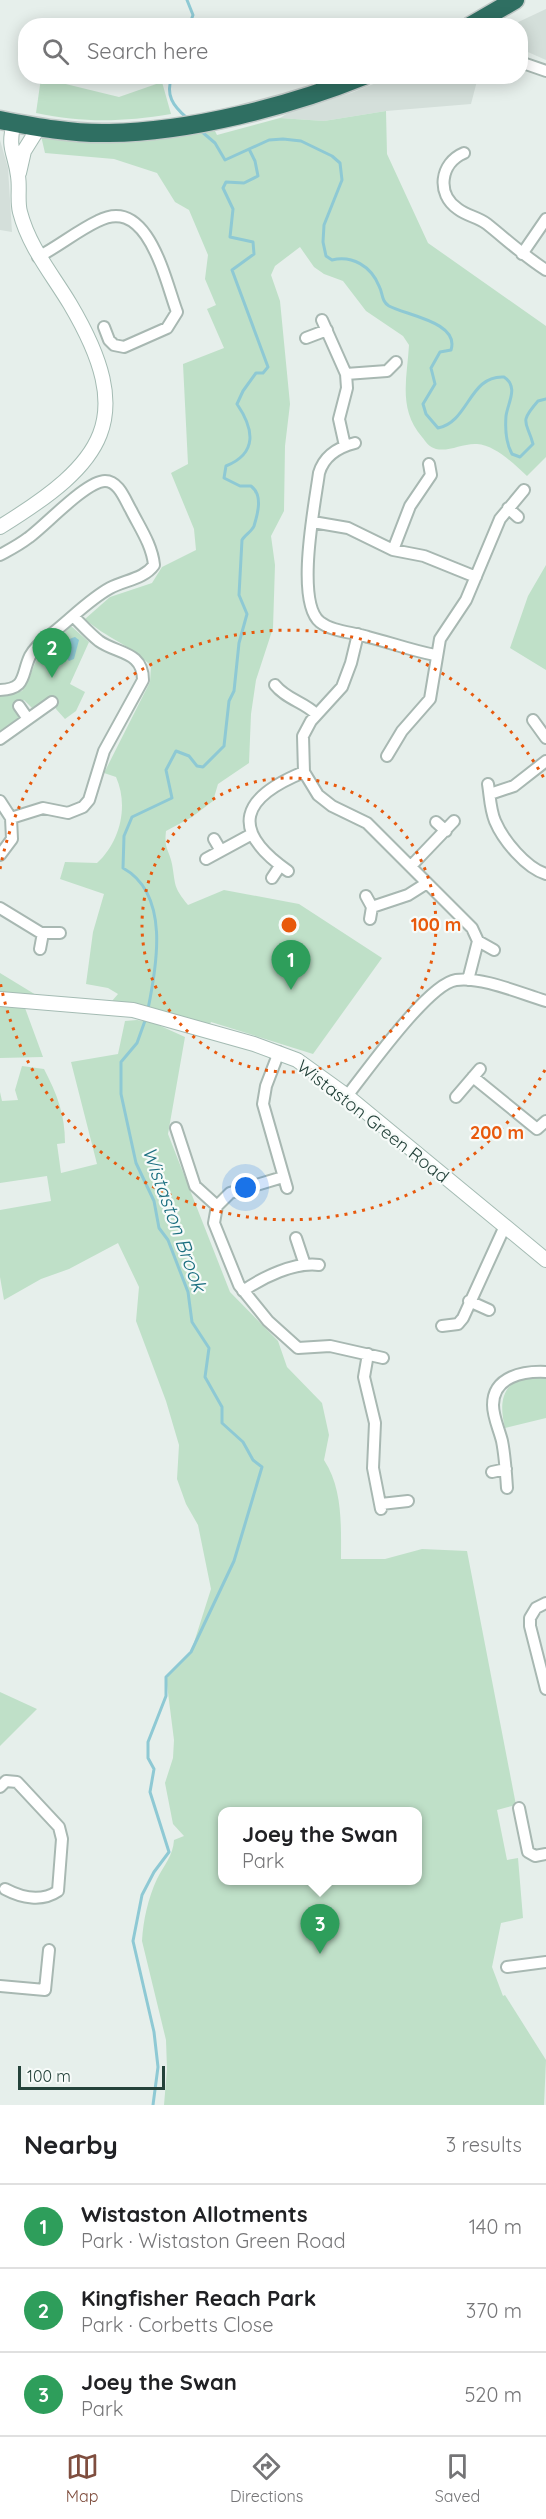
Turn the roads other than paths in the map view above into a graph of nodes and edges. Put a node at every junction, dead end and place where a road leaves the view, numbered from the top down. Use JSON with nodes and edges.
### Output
{"nodes":[{"id":1,"x":515,"y":0,"type":"edge"},
{"id":2,"x":484,"y":18,"type":"edge"},
{"id":3,"x":528,"y":65,"type":"edge"},
{"id":4,"x":546,"y":71,"type":"edge"},
{"id":5,"x":340,"y":84,"type":"edge"},
{"id":6,"x":7,"y":122,"type":"edge"},
{"id":7,"x":39,"y":127,"type":"junction"},
{"id":8,"x":464,"y":153,"type":"dead end"},
{"id":9,"x":18,"y":176,"type":"junction"},
{"id":10,"x":546,"y":219,"type":"edge"},
{"id":11,"x":522,"y":254,"type":"junction"},
{"id":12,"x":38,"y":257,"type":"junction"},
{"id":13,"x":546,"y":270,"type":"edge"},
{"id":14,"x":104,"y":327,"type":"dead end"},
{"id":15,"x":306,"y":338,"type":"dead end"},
{"id":16,"x":396,"y":362,"type":"dead end"},
{"id":17,"x":346,"y":374,"type":"junction"},
{"id":18,"x":434,"y":472,"type":"dead end"},
{"id":19,"x":524,"y":490,"type":"dead end"},
{"id":20,"x":508,"y":508,"type":"junction"},
{"id":21,"x":518,"y":517,"type":"dead end"},
{"id":22,"x":314,"y":522,"type":"junction"},
{"id":23,"x":0,"y":527,"type":"edge"},
{"id":24,"x":393,"y":550,"type":"junction"},
{"id":25,"x":0,"y":555,"type":"edge"},
{"id":26,"x":476,"y":577,"type":"junction"},
{"id":27,"x":74,"y":617,"type":"junction"},
{"id":28,"x":358,"y":634,"type":"junction"},
{"id":29,"x":435,"y":655,"type":"junction"},
{"id":30,"x":275,"y":685,"type":"dead end"},
{"id":31,"x":0,"y":690,"type":"edge"},
{"id":32,"x":52,"y":702,"type":"dead end"},
{"id":33,"x":19,"y":706,"type":"dead end"},
{"id":34,"x":316,"y":714,"type":"junction"},
{"id":35,"x":28,"y":719,"type":"junction"},
{"id":36,"x":533,"y":720,"type":"dead end"},
{"id":37,"x":544,"y":732,"type":"edge"},
{"id":38,"x":0,"y":739,"type":"edge"},
{"id":39,"x":387,"y":756,"type":"dead end"},
{"id":40,"x":546,"y":761,"type":"edge"},
{"id":41,"x":304,"y":772,"type":"junction"},
{"id":42,"x":0,"y":801,"type":"edge"},
{"id":43,"x":11,"y":818,"type":"junction"},
{"id":44,"x":454,"y":821,"type":"dead end"},
{"id":45,"x":436,"y":822,"type":"dead end"},
{"id":46,"x":446,"y":831,"type":"junction"},
{"id":47,"x":252,"y":834,"type":"junction"},
{"id":48,"x":214,"y":839,"type":"dead end"},
{"id":49,"x":221,"y":851,"type":"junction"},
{"id":50,"x":0,"y":855,"type":"edge"},
{"id":51,"x":206,"y":859,"type":"dead end"},
{"id":52,"x":411,"y":866,"type":"junction"},
{"id":53,"x":546,"y":874,"type":"edge"},
{"id":54,"x":272,"y":878,"type":"dead end"},
{"id":55,"x":427,"y":883,"type":"junction"},
{"id":56,"x":366,"y":896,"type":"dead end"},
{"id":57,"x":372,"y":907,"type":"junction"},
{"id":58,"x":0,"y":908,"type":"edge"},
{"id":59,"x":370,"y":919,"type":"dead end"},
{"id":60,"x":43,"y":933,"type":"junction"},
{"id":61,"x":60,"y":933,"type":"dead end"},
{"id":62,"x":478,"y":941,"type":"junction"},
{"id":63,"x":40,"y":949,"type":"dead end"},
{"id":64,"x":494,"y":950,"type":"dead end"},
{"id":65,"x":468,"y":980,"type":"junction"},
{"id":66,"x":0,"y":999,"type":"edge"},
{"id":67,"x":546,"y":1001,"type":"edge"},
{"id":68,"x":279,"y":1052,"type":"junction"},
{"id":69,"x":347,"y":1096,"type":"junction"},
{"id":70,"x":456,"y":1097,"type":"dead end"},
{"id":71,"x":546,"y":1121,"type":"edge"},
{"id":72,"x":183,"y":1134,"type":"dead end"},
{"id":73,"x":217,"y":1206,"type":"junction"},
{"id":74,"x":505,"y":1226,"type":"junction"},
{"id":75,"x":296,"y":1238,"type":"dead end"},
{"id":76,"x":546,"y":1260,"type":"edge"},
{"id":77,"x":305,"y":1265,"type":"junction"},
{"id":78,"x":319,"y":1265,"type":"dead end"},
{"id":79,"x":243,"y":1291,"type":"junction"},
{"id":80,"x":469,"y":1301,"type":"junction"},
{"id":81,"x":489,"y":1310,"type":"dead end"},
{"id":82,"x":442,"y":1326,"type":"dead end"},
{"id":83,"x":368,"y":1354,"type":"junction"},
{"id":84,"x":383,"y":1358,"type":"dead end"},
{"id":85,"x":546,"y":1372,"type":"edge"},
{"id":86,"x":506,"y":1470,"type":"junction"},
{"id":87,"x":492,"y":1472,"type":"dead end"},
{"id":88,"x":507,"y":1488,"type":"dead end"},
{"id":89,"x":408,"y":1501,"type":"dead end"},
{"id":90,"x":546,"y":1603,"type":"edge"},
{"id":91,"x":546,"y":1689,"type":"edge"},
{"id":92,"x":0,"y":1787,"type":"edge"},
{"id":93,"x":519,"y":1808,"type":"dead end"},
{"id":94,"x":546,"y":1854,"type":"edge"},
{"id":95,"x":2,"y":1889,"type":"edge"},
{"id":96,"x":49,"y":1950,"type":"dead end"},
{"id":97,"x":546,"y":1962,"type":"edge"},
{"id":98,"x":507,"y":1967,"type":"dead end"},
{"id":99,"x":0,"y":1986,"type":"edge"}],
"edges":[{"from":1,"to":2,"type":"highway"},
{"from":3,"to":4,"type":"street"},
{"from":5,"to":7,"type":"highway"},
{"from":6,"to":7,"type":"highway"},
{"from":6,"to":9,"type":"street"},
{"from":7,"to":9,"type":"street"},
{"from":8,"to":11,"type":"street"},
{"from":9,"to":12,"type":"street"},
{"from":10,"to":11,"type":"street"},
{"from":11,"to":13,"type":"street"},
{"from":12,"to":14,"type":"street"},
{"from":12,"to":23,"type":"street"},
{"from":15,"to":17,"type":"street"},
{"from":16,"to":17,"type":"street"},
{"from":17,"to":22,"type":"street"},
{"from":18,"to":24,"type":"street"},
{"from":19,"to":20,"type":"street"},
{"from":20,"to":21,"type":"street"},
{"from":20,"to":26,"type":"street"},
{"from":22,"to":24,"type":"street"},
{"from":22,"to":28,"type":"street"},
{"from":24,"to":26,"type":"street"},
{"from":25,"to":27,"type":"street"},
{"from":26,"to":29,"type":"street"},
{"from":27,"to":31,"type":"street"},
{"from":27,"to":43,"type":"street"},
{"from":28,"to":29,"type":"street"},
{"from":28,"to":34,"type":"street"},
{"from":29,"to":39,"type":"street"},
{"from":30,"to":34,"type":"street"},
{"from":32,"to":35,"type":"street"},
{"from":33,"to":35,"type":"street"},
{"from":34,"to":41,"type":"street"},
{"from":35,"to":38,"type":"street"},
{"from":36,"to":37,"type":"street"},
{"from":40,"to":53,"type":"street"},
{"from":41,"to":47,"type":"street"},
{"from":41,"to":52,"type":"street"},
{"from":42,"to":43,"type":"street"},
{"from":43,"to":50,"type":"street"},
{"from":44,"to":46,"type":"street"},
{"from":45,"to":46,"type":"street"},
{"from":46,"to":52,"type":"street"},
{"from":47,"to":49,"type":"street"},
{"from":47,"to":54,"type":"street"},
{"from":48,"to":49,"type":"street"},
{"from":49,"to":51,"type":"street"},
{"from":52,"to":55,"type":"street"},
{"from":55,"to":57,"type":"street"},
{"from":55,"to":62,"type":"street"},
{"from":56,"to":57,"type":"street"},
{"from":57,"to":59,"type":"street"},
{"from":58,"to":60,"type":"street"},
{"from":60,"to":61,"type":"street"},
{"from":60,"to":63,"type":"street"},
{"from":62,"to":64,"type":"street"},
{"from":62,"to":65,"type":"street"},
{"from":65,"to":67,"type":"street"},
{"from":65,"to":69,"type":"street"},
{"from":66,"to":68,"type":"street","name":"Wistaston Green Road"},
{"from":68,"to":69,"type":"street","name":"Wistaston Green Road"},
{"from":68,"to":73,"type":"street"},
{"from":69,"to":74,"type":"street","name":"Wistaston Green Road"},
{"from":70,"to":71,"type":"street"},
{"from":72,"to":73,"type":"street"},
{"from":73,"to":79,"type":"street"},
{"from":74,"to":76,"type":"street","name":"Wistaston Green Road"},
{"from":74,"to":80,"type":"street"},
{"from":75,"to":77,"type":"street"},
{"from":77,"to":78,"type":"street"},
{"from":77,"to":79,"type":"street"},
{"from":79,"to":83,"type":"street"},
{"from":80,"to":81,"type":"street"},
{"from":80,"to":82,"type":"street"},
{"from":83,"to":84,"type":"street"},
{"from":83,"to":89,"type":"street"},
{"from":85,"to":86,"type":"street"},
{"from":86,"to":87,"type":"street"},
{"from":86,"to":88,"type":"street"},
{"from":90,"to":91,"type":"street"},
{"from":92,"to":95,"type":"street"},
{"from":93,"to":94,"type":"street"},
{"from":96,"to":99,"type":"street"},
{"from":97,"to":98,"type":"street"}]}
